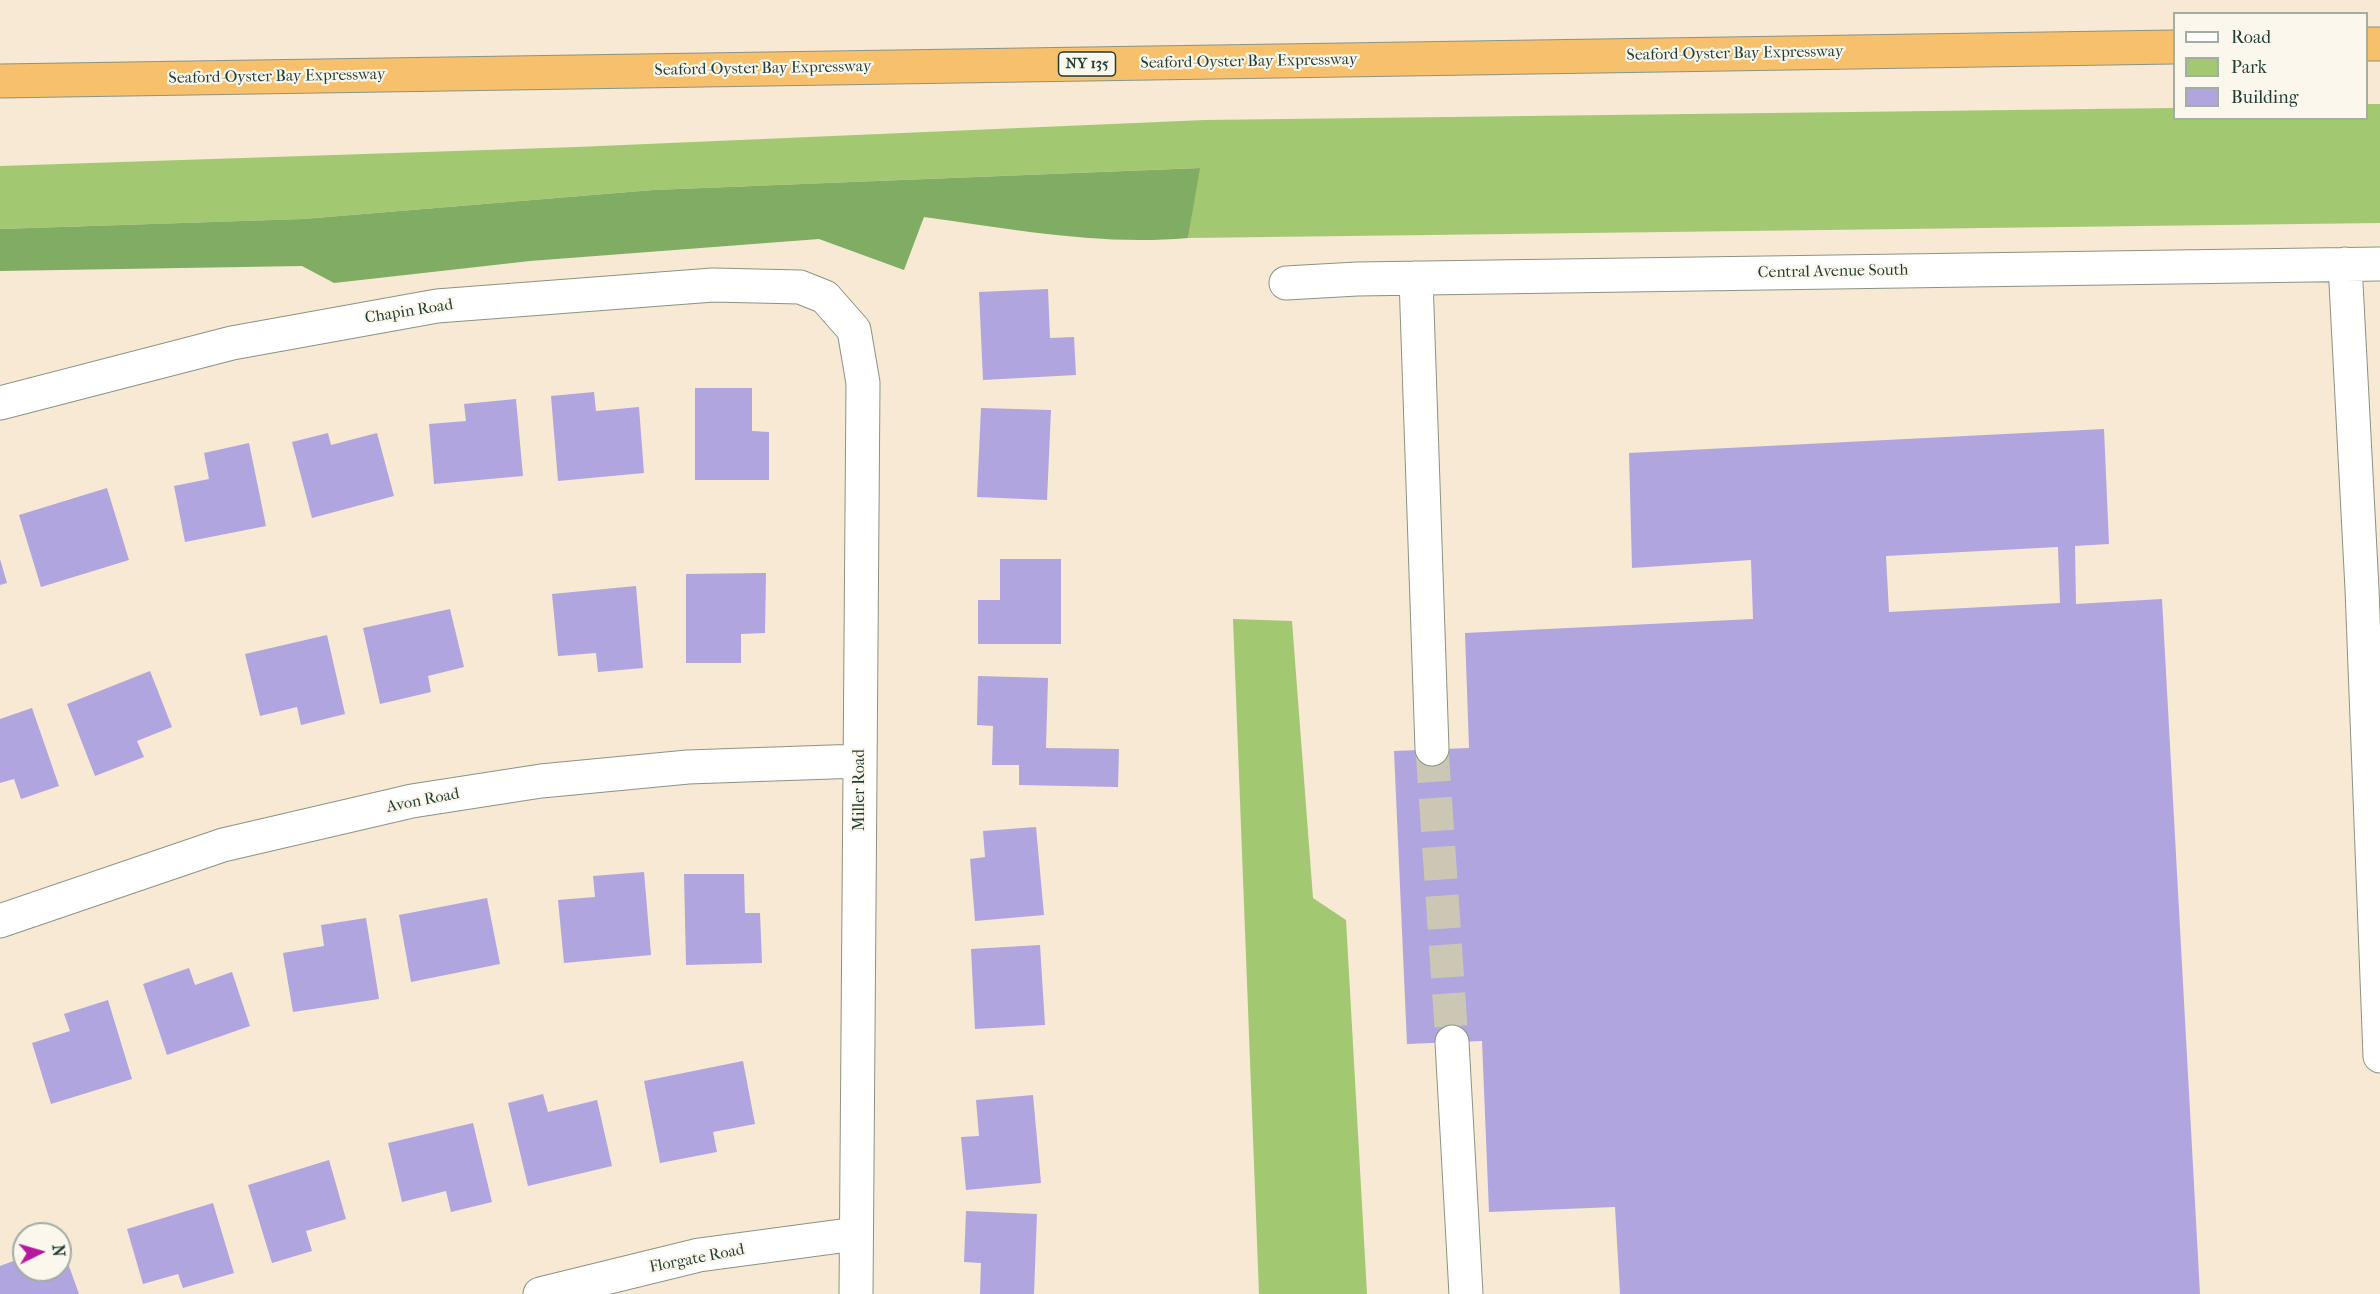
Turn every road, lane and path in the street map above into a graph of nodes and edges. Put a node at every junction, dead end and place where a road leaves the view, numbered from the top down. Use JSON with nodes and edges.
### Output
{"nodes":[{"id":1,"x":2173,"y":47,"type":"edge"},
{"id":2,"x":0,"y":81,"type":"edge"},
{"id":3,"x":2345,"y":264,"type":"junction"},
{"id":4,"x":2380,"y":264,"type":"edge"},
{"id":5,"x":1416,"y":278,"type":"junction"},
{"id":6,"x":1286,"y":283,"type":"dead end"},
{"id":7,"x":825,"y":297,"type":"joint"},
{"id":8,"x":0,"y":403,"type":"edge"},
{"id":9,"x":1432,"y":749,"type":"tunnel mouth"},
{"id":10,"x":860,"y":761,"type":"junction"},
{"id":11,"x":0,"y":921,"type":"edge"},
{"id":12,"x":1452,"y":1042,"type":"tunnel mouth"},
{"id":13,"x":2380,"y":1056,"type":"edge"},
{"id":14,"x":856,"y":1234,"type":"junction"},
{"id":15,"x":540,"y":1294,"type":"edge"},
{"id":16,"x":856,"y":1294,"type":"edge"},
{"id":17,"x":1466,"y":1294,"type":"edge"}],
"edges":[{"from":1,"to":2,"type":"highway","name":"Seaford-Oyster Bay Expressway","number":"NY 135"},
{"from":3,"to":4,"type":"street","name":"Central Avenue South"},
{"from":3,"to":5,"type":"street","name":"Central Avenue South"},
{"from":3,"to":13,"type":"street"},
{"from":5,"to":6,"type":"street","name":"Central Avenue South"},
{"from":5,"to":9,"type":"street"},
{"from":7,"to":8,"type":"street","name":"Chapin Road"},
{"from":7,"to":10,"type":"street","name":"Miller Road"},
{"from":10,"to":11,"type":"street","name":"Avon Road"},
{"from":10,"to":14,"type":"street","name":"Miller Road"},
{"from":12,"to":17,"type":"street"},
{"from":14,"to":15,"type":"street","name":"Florgate Road"},
{"from":14,"to":16,"type":"street","name":"Miller Road"}]}
